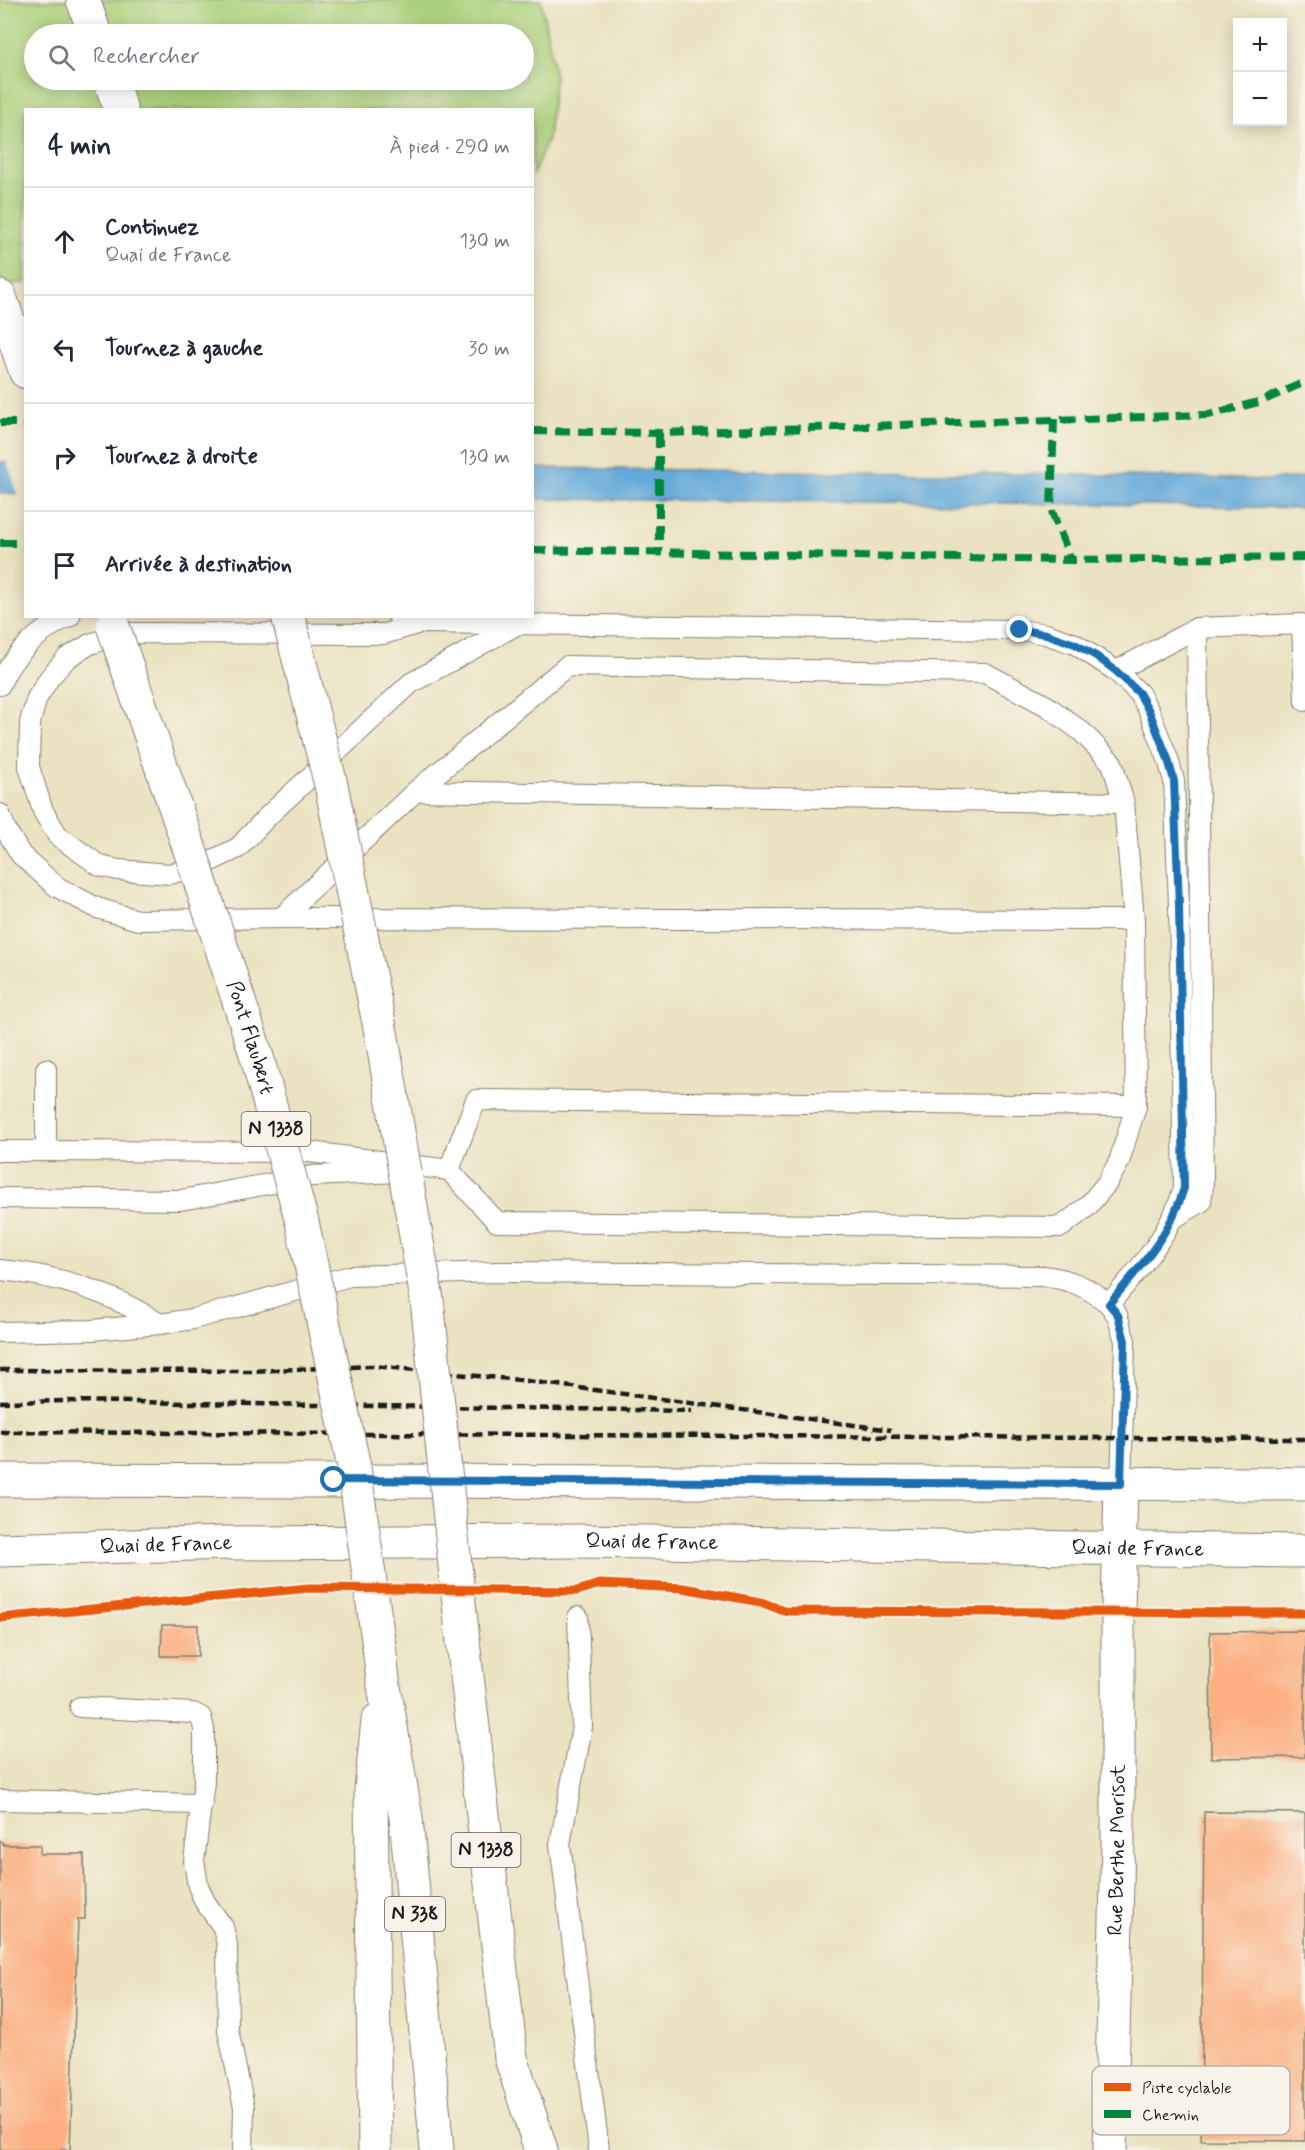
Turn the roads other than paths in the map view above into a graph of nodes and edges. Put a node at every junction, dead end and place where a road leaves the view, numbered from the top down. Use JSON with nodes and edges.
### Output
{"nodes":[{"id":1,"x":83,"y":0,"type":"edge"},
{"id":2,"x":91,"y":24,"type":"edge"},
{"id":3,"x":114,"y":90,"type":"edge"},
{"id":4,"x":120,"y":108,"type":"edge"},
{"id":5,"x":0,"y":297,"type":"edge"},
{"id":6,"x":24,"y":366,"type":"edge"},
{"id":7,"x":66,"y":618,"type":"edge"},
{"id":8,"x":110,"y":618,"type":"edge"},
{"id":9,"x":289,"y":618,"type":"edge"},
{"id":10,"x":404,"y":618,"type":"edge"},
{"id":11,"x":420,"y":623,"type":"junction"},
{"id":12,"x":520,"y":623,"type":"junction"},
{"id":13,"x":1197,"y":628,"type":"junction"},
{"id":14,"x":1116,"y":671,"type":"junction"},
{"id":15,"x":0,"y":685,"type":"edge"},
{"id":16,"x":1305,"y":701,"type":"edge"},
{"id":17,"x":416,"y":791,"type":"junction"},
{"id":18,"x":1124,"y":803,"type":"junction"},
{"id":19,"x":0,"y":814,"type":"edge"},
{"id":20,"x":281,"y":918,"type":"junction"},
{"id":21,"x":1134,"y":920,"type":"junction"},
{"id":22,"x":46,"y":1069,"type":"dead end"},
{"id":23,"x":1136,"y":1106,"type":"junction"},
{"id":24,"x":0,"y":1151,"type":"edge"},
{"id":25,"x":46,"y":1151,"type":"junction"},
{"id":26,"x":449,"y":1170,"type":"junction"},
{"id":27,"x":0,"y":1198,"type":"edge"},
{"id":28,"x":1172,"y":1219,"type":"junction"},
{"id":29,"x":0,"y":1270,"type":"edge"},
{"id":30,"x":1109,"y":1304,"type":"junction"},
{"id":31,"x":160,"y":1324,"type":"junction"},
{"id":32,"x":0,"y":1332,"type":"edge"},
{"id":33,"x":0,"y":1480,"type":"edge"},
{"id":34,"x":1121,"y":1484,"type":"junction"},
{"id":35,"x":1305,"y":1484,"type":"edge"},
{"id":36,"x":1119,"y":1549,"type":"junction"},
{"id":37,"x":0,"y":1550,"type":"edge"},
{"id":38,"x":1305,"y":1551,"type":"edge"},
{"id":39,"x":578,"y":1617,"type":"dead end"},
{"id":40,"x":383,"y":1680,"type":"junction"},
{"id":41,"x":80,"y":1707,"type":"dead end"},
{"id":42,"x":0,"y":1800,"type":"edge"},
{"id":43,"x":202,"y":1804,"type":"junction"},
{"id":44,"x":1112,"y":2066,"type":"edge"},
{"id":45,"x":1110,"y":2135,"type":"edge"},
{"id":46,"x":243,"y":2150,"type":"edge"},
{"id":47,"x":375,"y":2150,"type":"edge"},
{"id":48,"x":437,"y":2150,"type":"edge"},
{"id":49,"x":541,"y":2150,"type":"edge"},
{"id":50,"x":599,"y":2150,"type":"edge"},
{"id":51,"x":1110,"y":2150,"type":"edge"}],
"edges":[{"from":1,"to":2,"type":"main road"},
{"from":3,"to":4,"type":"main road"},
{"from":5,"to":6,"type":"main road"},
{"from":7,"to":15,"type":"lane"},
{"from":8,"to":40,"type":"main road","name":"Pont Flaubert","number":"N 1338","bridge":true},
{"from":9,"to":49,"type":"main road","number":"N 1338","bridge":true},
{"from":10,"to":11,"type":"lane"},
{"from":11,"to":12,"type":"lane"},
{"from":11,"to":12,"type":"lane"},
{"from":12,"to":14,"type":"lane"},
{"from":13,"to":14,"type":"lane"},
{"from":13,"to":16,"type":"lane"},
{"from":13,"to":28,"type":"lane"},
{"from":14,"to":28,"type":"lane"},
{"from":17,"to":18,"type":"lane"},
{"from":17,"to":18,"type":"lane"},
{"from":17,"to":20,"type":"lane"},
{"from":18,"to":21,"type":"lane"},
{"from":19,"to":20,"type":"lane"},
{"from":20,"to":21,"type":"lane"},
{"from":21,"to":23,"type":"lane"},
{"from":22,"to":25,"type":"lane"},
{"from":23,"to":26,"type":"lane"},
{"from":23,"to":26,"type":"lane"},
{"from":24,"to":25,"type":"lane"},
{"from":25,"to":26,"type":"lane"},
{"from":26,"to":27,"type":"lane"},
{"from":28,"to":30,"type":"lane"},
{"from":29,"to":31,"type":"lane"},
{"from":30,"to":31,"type":"lane"},
{"from":30,"to":34,"type":"lane"},
{"from":31,"to":32,"type":"lane"},
{"from":33,"to":34,"type":"main road"},
{"from":34,"to":35,"type":"main road"},
{"from":34,"to":36,"type":"main road","name":"Rue Berthe Morisot"},
{"from":36,"to":37,"type":"main road","name":"Quai de France"},
{"from":36,"to":38,"type":"main road","name":"Quai de France"},
{"from":36,"to":44,"type":"main road","name":"Rue Berthe Morisot"},
{"from":39,"to":50,"type":"lane"},
{"from":40,"to":47,"type":"main road"},
{"from":40,"to":48,"type":"main road","number":"N 338"},
{"from":41,"to":43,"type":"lane"},
{"from":42,"to":43,"type":"lane"},
{"from":43,"to":46,"type":"lane"},
{"from":45,"to":51,"type":"main road","name":"Rue Berthe Morisot"}]}
